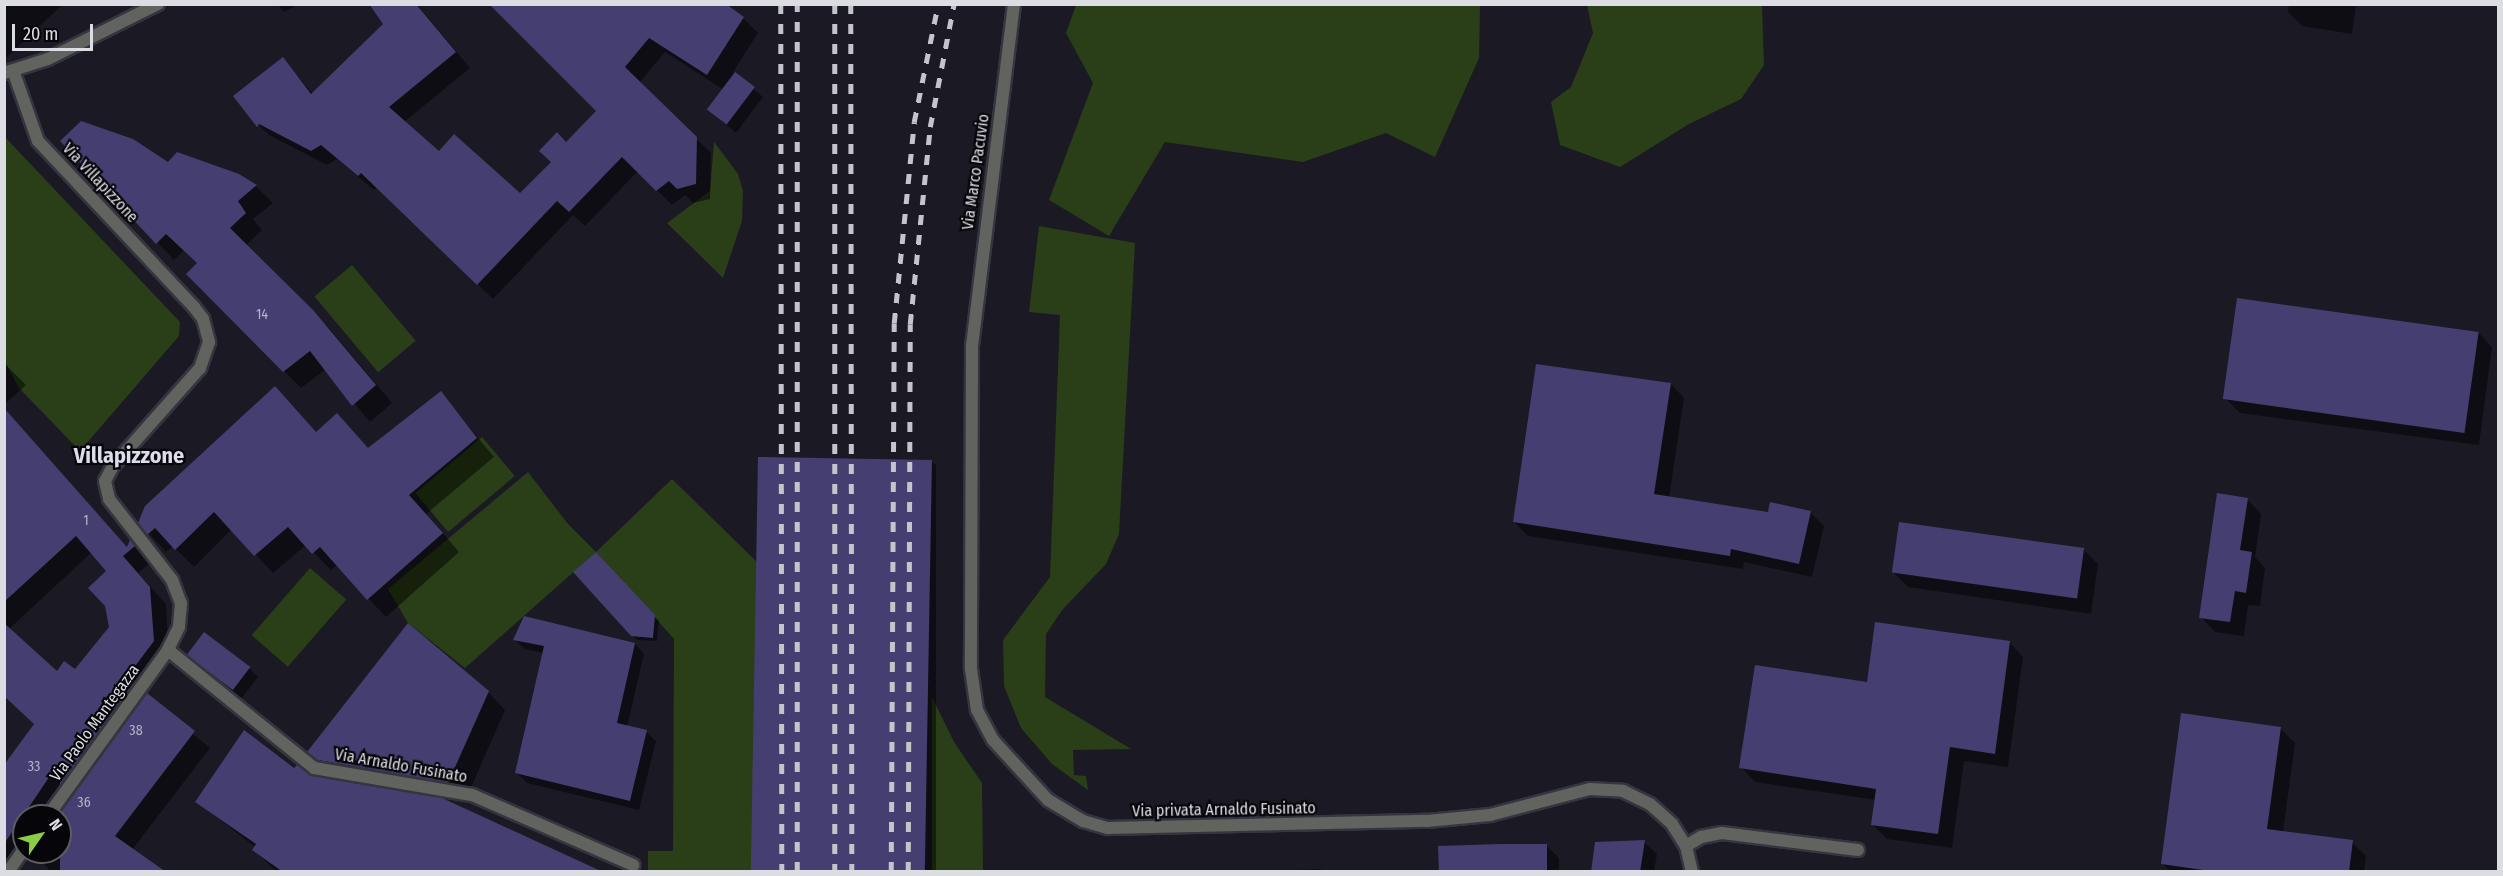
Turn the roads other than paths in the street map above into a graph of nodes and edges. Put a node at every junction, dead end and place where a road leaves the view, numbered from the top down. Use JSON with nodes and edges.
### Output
{"nodes":[{"id":1,"x":158,"y":4,"type":"edge"},
{"id":2,"x":1014,"y":4,"type":"edge"},
{"id":3,"x":9,"y":74,"type":"edge"},
{"id":4,"x":972,"y":345,"type":"joint"},
{"id":5,"x":168,"y":650,"type":"junction"},
{"id":6,"x":57,"y":804,"type":"edge"},
{"id":7,"x":1686,"y":846,"type":"junction"},
{"id":8,"x":1858,"y":850,"type":"dead end"},
{"id":9,"x":633,"y":865,"type":"dead end"},
{"id":10,"x":1692,"y":872,"type":"edge"}],
"edges":[{"from":1,"to":3,"type":"street"},
{"from":2,"to":4,"type":"street","name":"Via Marco Pacuvio"},
{"from":3,"to":5,"type":"street","name":"Via Villapizzone"},
{"from":4,"to":7,"type":"street","name":"Via privata Arnaldo Fusinato"},
{"from":5,"to":6,"type":"street","name":"Via Paolo Mantegazza"},
{"from":5,"to":9,"type":"street","name":"Via Arnaldo Fusinato"},
{"from":7,"to":8,"type":"street"},
{"from":7,"to":10,"type":"street"}]}
